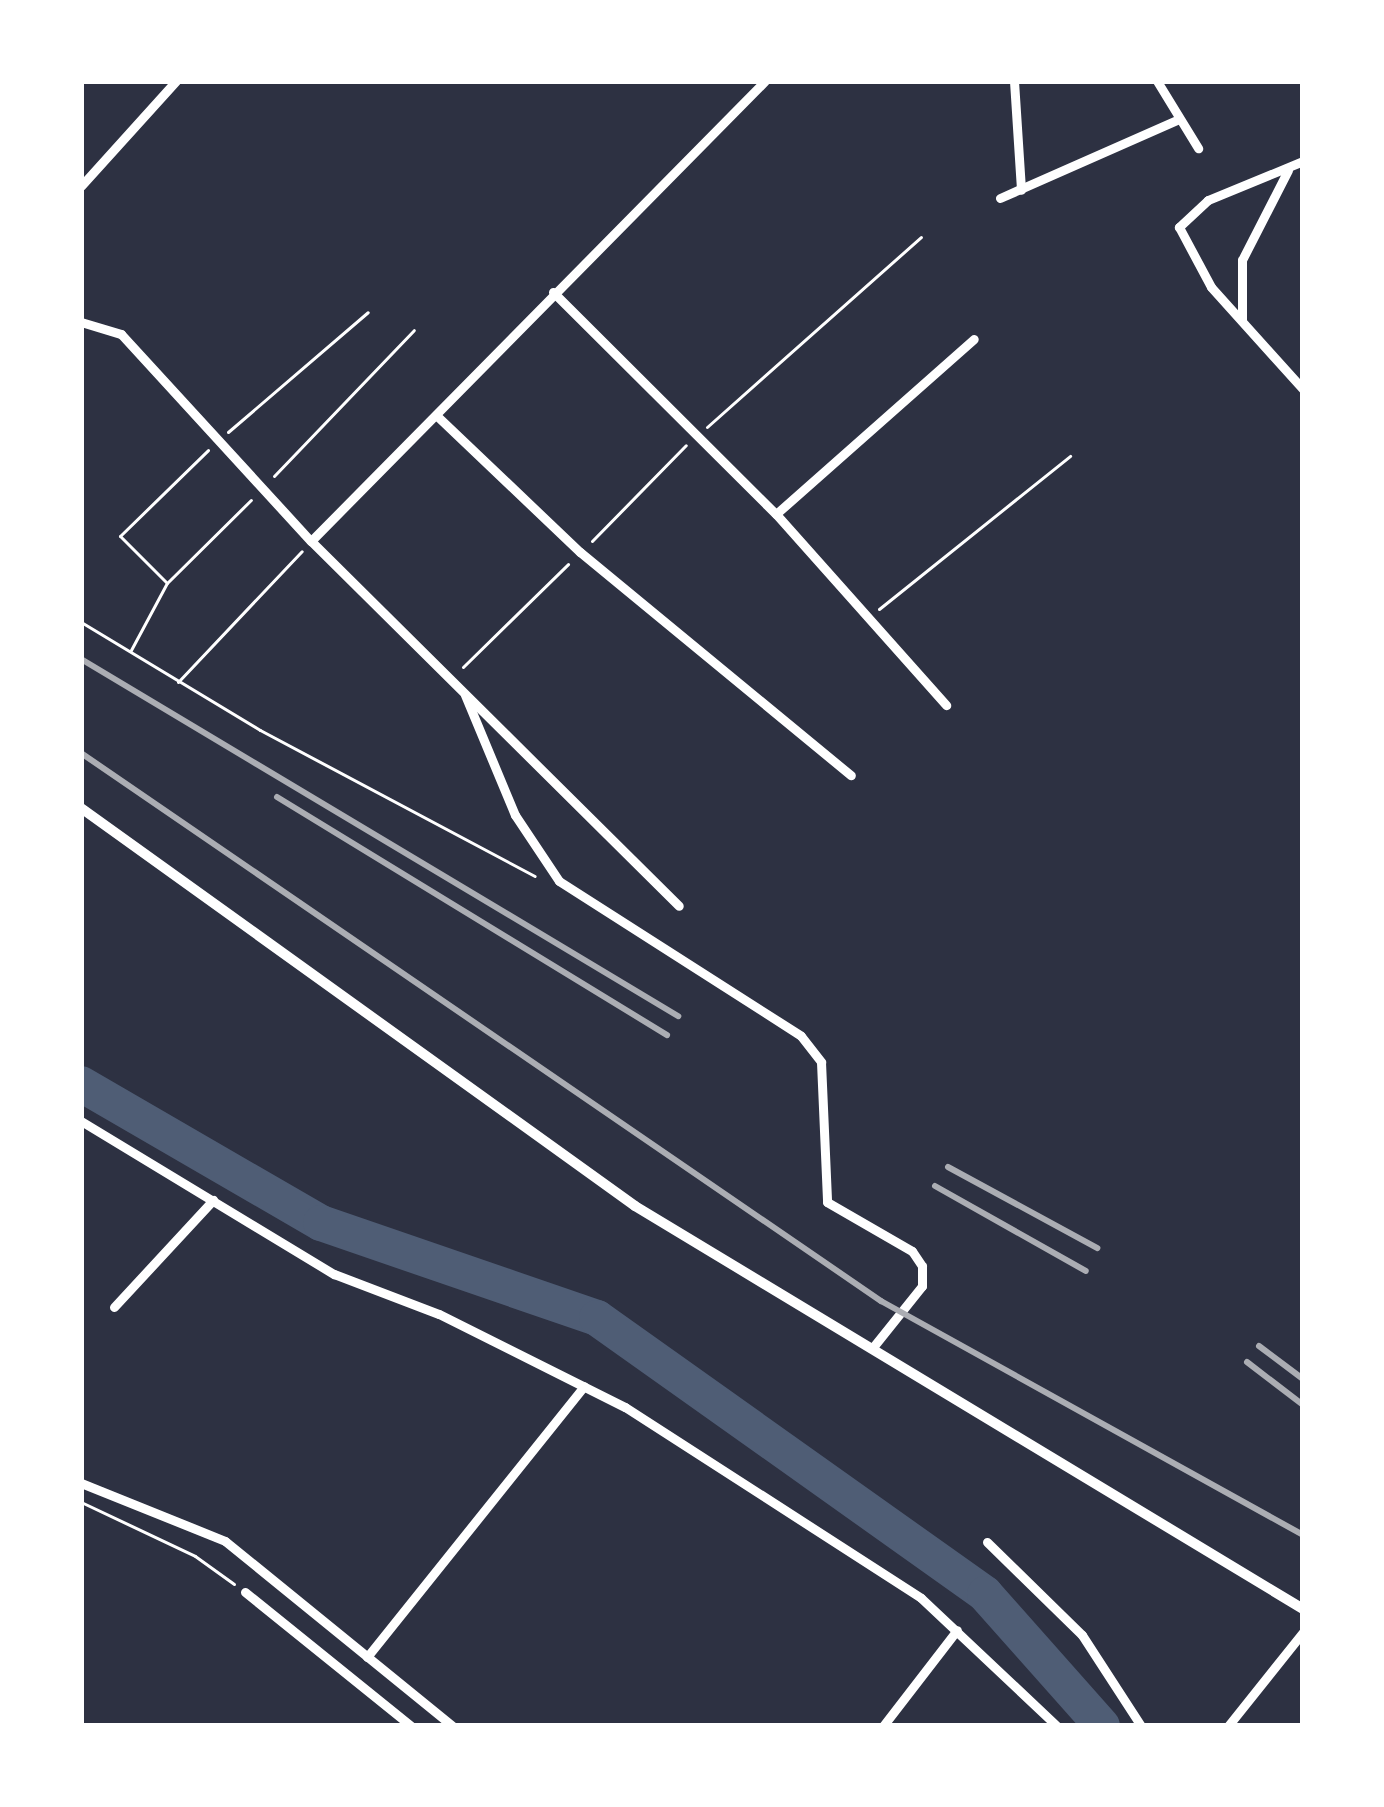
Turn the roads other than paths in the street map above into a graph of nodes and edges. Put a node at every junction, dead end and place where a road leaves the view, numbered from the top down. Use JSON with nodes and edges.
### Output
{"nodes":[{"id":1,"x":176,"y":81,"type":"edge"},
{"id":2,"x":765,"y":81,"type":"edge"},
{"id":3,"x":1015,"y":81,"type":"edge"},
{"id":4,"x":1157,"y":81,"type":"edge"},
{"id":5,"x":1179,"y":118,"type":"junction"},
{"id":6,"x":1198,"y":148,"type":"dead end"},
{"id":7,"x":1303,"y":161,"type":"edge"},
{"id":8,"x":1290,"y":168,"type":"junction"},
{"id":9,"x":81,"y":186,"type":"edge"},
{"id":10,"x":1021,"y":190,"type":"junction"},
{"id":11,"x":1000,"y":198,"type":"dead end"},
{"id":12,"x":553,"y":292,"type":"junction"},
{"id":13,"x":1242,"y":320,"type":"junction"},
{"id":14,"x":81,"y":322,"type":"edge"},
{"id":15,"x":974,"y":339,"type":"dead end"},
{"id":16,"x":1303,"y":389,"type":"edge"},
{"id":17,"x":436,"y":415,"type":"junction"},
{"id":18,"x":776,"y":514,"type":"junction"},
{"id":19,"x":311,"y":541,"type":"junction"},
{"id":20,"x":465,"y":694,"type":"junction"},
{"id":21,"x":946,"y":705,"type":"dead end"},
{"id":22,"x":851,"y":775,"type":"dead end"},
{"id":23,"x":81,"y":808,"type":"edge"},
{"id":24,"x":679,"y":906,"type":"dead end"},
{"id":25,"x":81,"y":1121,"type":"edge"},
{"id":26,"x":213,"y":1200,"type":"junction"},
{"id":27,"x":114,"y":1307,"type":"dead end"},
{"id":28,"x":874,"y":1346,"type":"junction"},
{"id":29,"x":584,"y":1386,"type":"junction"},
{"id":30,"x":81,"y":1483,"type":"edge"},
{"id":31,"x":987,"y":1542,"type":"dead end"},
{"id":32,"x":245,"y":1592,"type":"road end"},
{"id":33,"x":1303,"y":1609,"type":"edge"},
{"id":34,"x":958,"y":1630,"type":"junction"},
{"id":35,"x":1303,"y":1632,"type":"edge"},
{"id":36,"x":367,"y":1657,"type":"junction"},
{"id":37,"x":1054,"y":1725,"type":"edge"},
{"id":38,"x":411,"y":1726,"type":"edge"},
{"id":39,"x":453,"y":1726,"type":"edge"},
{"id":40,"x":883,"y":1726,"type":"edge"},
{"id":41,"x":1141,"y":1726,"type":"edge"},
{"id":42,"x":1228,"y":1726,"type":"edge"}],
"edges":[{"from":1,"to":9,"type":"street"},
{"from":2,"to":12,"type":"street"},
{"from":3,"to":10,"type":"street"},
{"from":4,"to":5,"type":"street"},
{"from":5,"to":6,"type":"street"},
{"from":5,"to":10,"type":"street"},
{"from":7,"to":8,"type":"street"},
{"from":8,"to":13,"type":"street"},
{"from":8,"to":13,"type":"street"},
{"from":10,"to":11,"type":"street"},
{"from":12,"to":17,"type":"street"},
{"from":12,"to":18,"type":"street"},
{"from":13,"to":16,"type":"street"},
{"from":14,"to":19,"type":"street"},
{"from":15,"to":18,"type":"street"},
{"from":17,"to":19,"type":"street"},
{"from":17,"to":22,"type":"street"},
{"from":18,"to":21,"type":"street"},
{"from":19,"to":20,"type":"street"},
{"from":20,"to":24,"type":"street"},
{"from":20,"to":28,"type":"street"},
{"from":23,"to":28,"type":"street"},
{"from":25,"to":26,"type":"street"},
{"from":26,"to":27,"type":"street"},
{"from":26,"to":29,"type":"street"},
{"from":28,"to":33,"type":"street"},
{"from":29,"to":34,"type":"street"},
{"from":29,"to":36,"type":"street"},
{"from":30,"to":36,"type":"street"},
{"from":31,"to":41,"type":"street"},
{"from":32,"to":38,"type":"street"},
{"from":34,"to":37,"type":"street"},
{"from":34,"to":40,"type":"street"},
{"from":35,"to":42,"type":"street"},
{"from":36,"to":39,"type":"street"}]}
